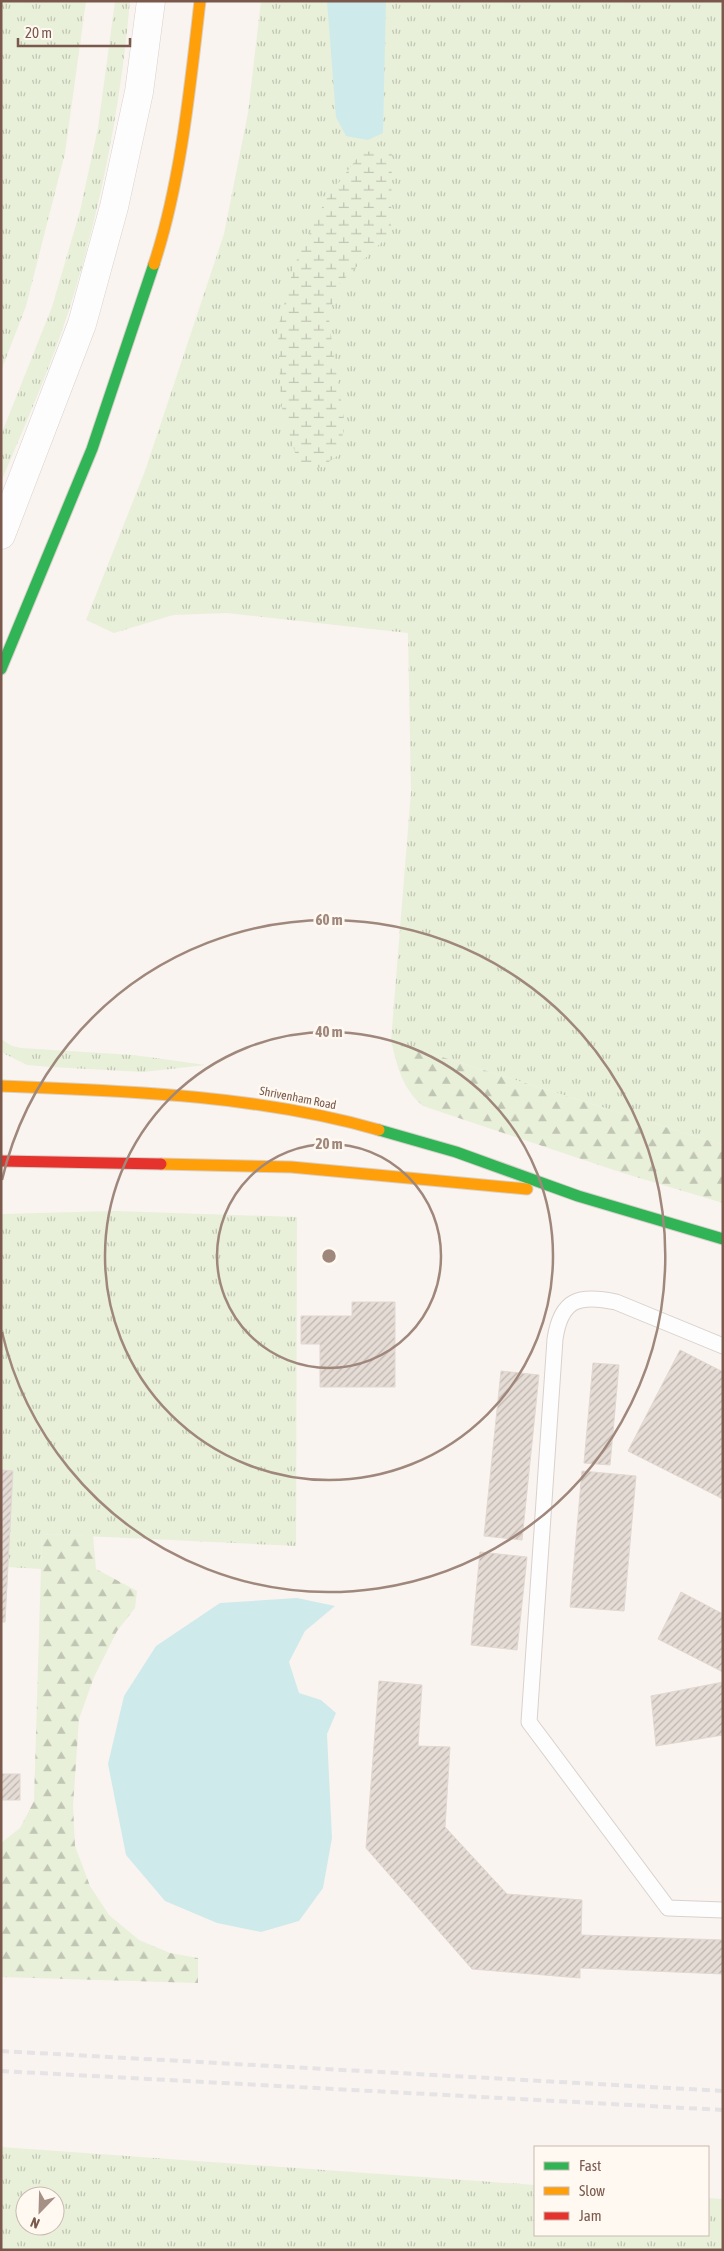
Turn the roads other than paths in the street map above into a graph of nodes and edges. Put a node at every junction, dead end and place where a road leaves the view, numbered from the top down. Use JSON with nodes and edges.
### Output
{"nodes":[{"id":1,"x":151,"y":1,"type":"edge"},
{"id":2,"x":200,"y":1,"type":"edge"},
{"id":3,"x":1,"y":535,"type":"edge"},
{"id":4,"x":1,"y":669,"type":"edge"},
{"id":5,"x":12,"y":1076,"type":"dead end"},
{"id":6,"x":1,"y":1086,"type":"edge"},
{"id":7,"x":24,"y":1087,"type":"junction"},
{"id":8,"x":1,"y":1161,"type":"edge"},
{"id":9,"x":578,"y":1196,"type":"junction"},
{"id":10,"x":723,"y":1239,"type":"edge"},
{"id":11,"x":723,"y":1346,"type":"edge"},
{"id":12,"x":723,"y":1910,"type":"edge"}],
"edges":[{"from":1,"to":3,"type":"street"},
{"from":2,"to":4,"type":"main road"},
{"from":5,"to":7,"type":"main road"},
{"from":6,"to":7,"type":"main road","name":"Shrivenham Road"},
{"from":7,"to":9,"type":"main road","name":"Shrivenham Road"},
{"from":8,"to":9,"type":"main road","name":"Shrivenham Road"},
{"from":9,"to":10,"type":"main road","name":"Shrivenham Road"},
{"from":11,"to":12,"type":"lane"}]}
